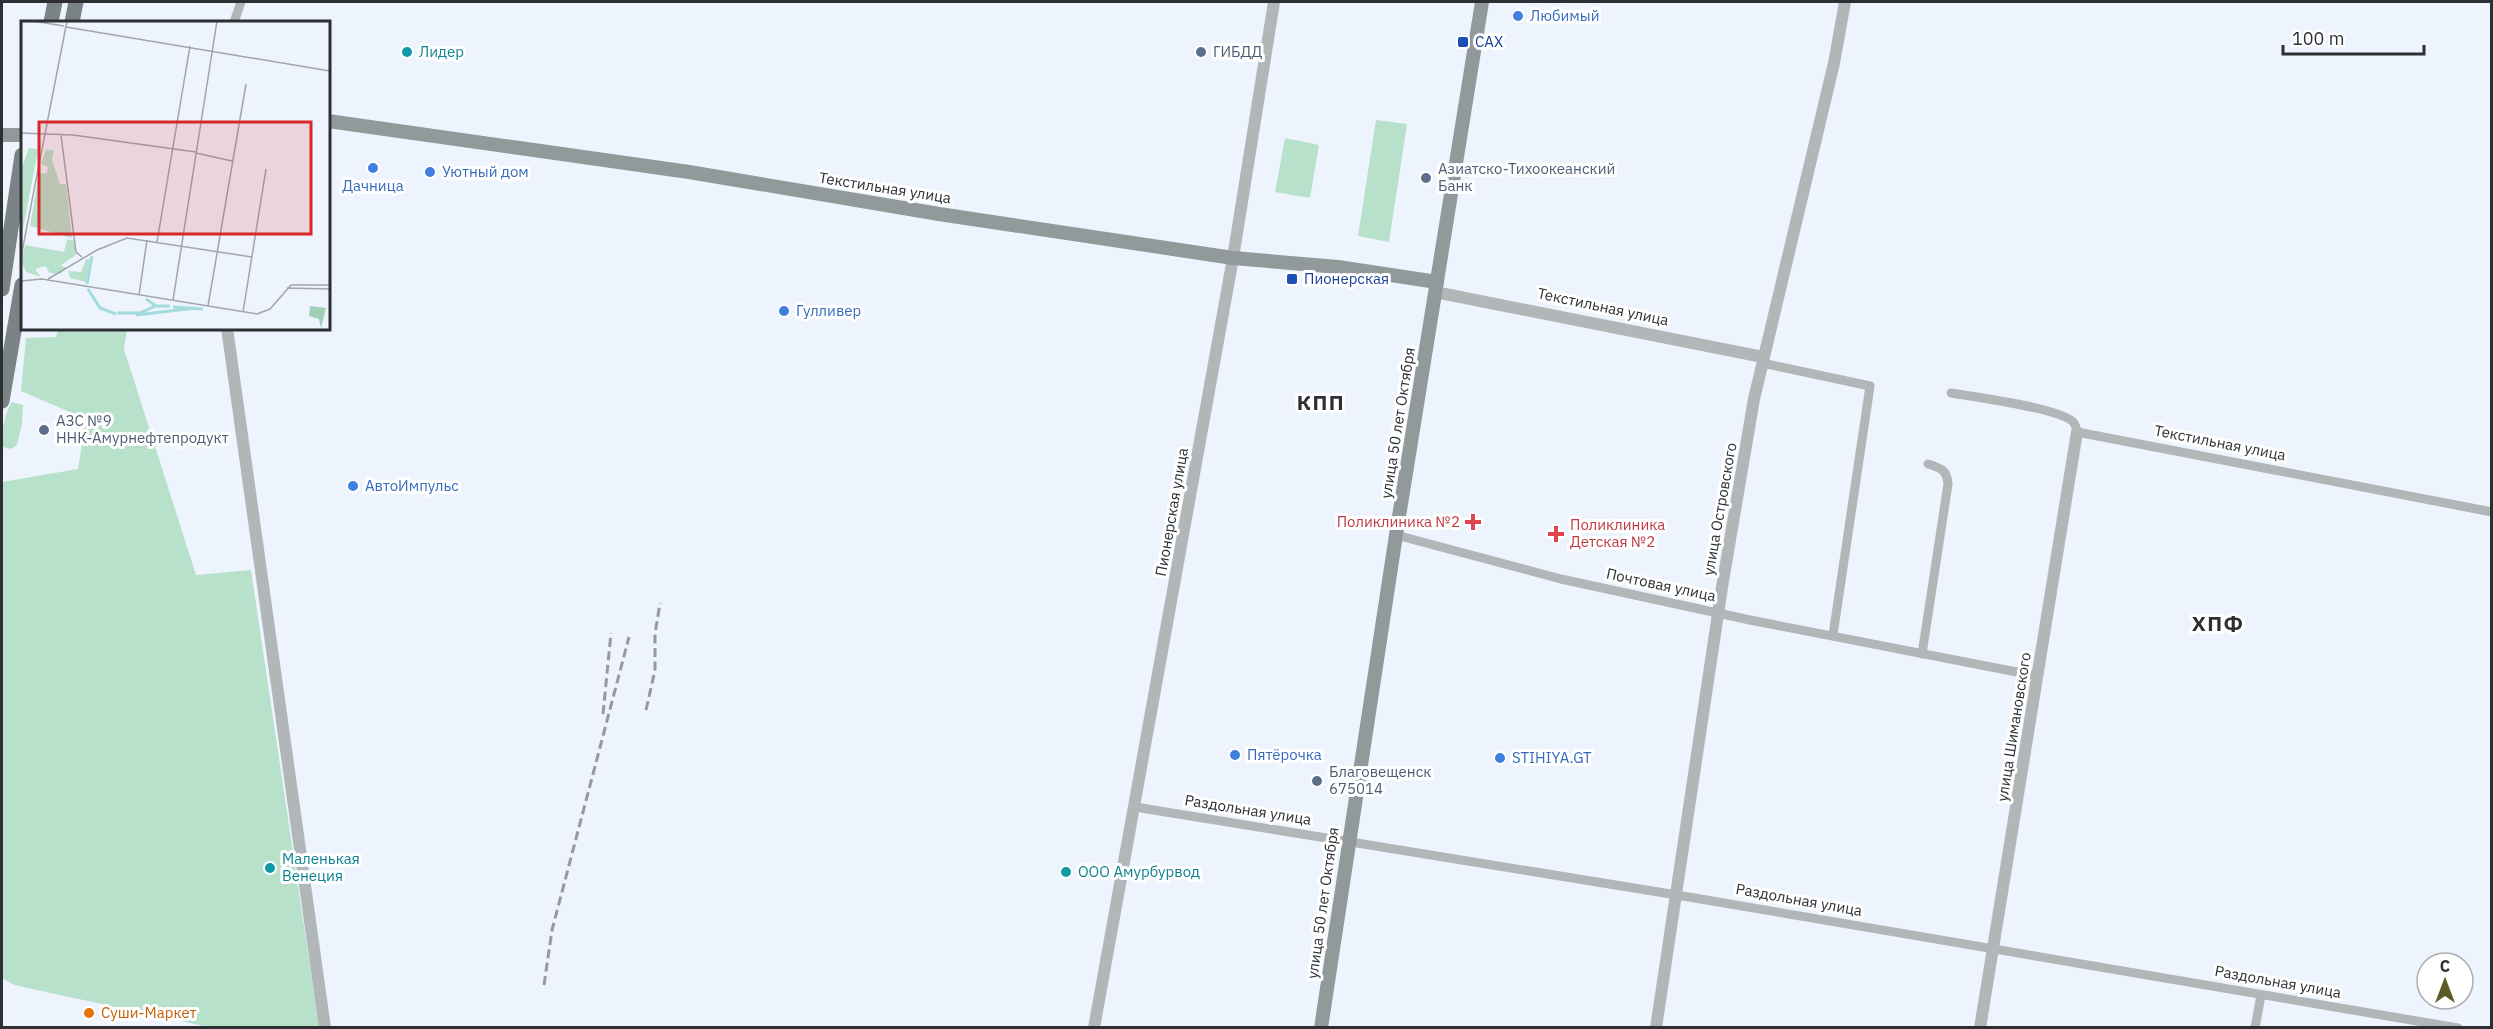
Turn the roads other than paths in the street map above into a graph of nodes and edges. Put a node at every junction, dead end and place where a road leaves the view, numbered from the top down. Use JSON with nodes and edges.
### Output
{"nodes":[{"id":1,"x":55,"y":2,"type":"edge"},
{"id":2,"x":76,"y":2,"type":"edge"},
{"id":3,"x":241,"y":2,"type":"edge"},
{"id":4,"x":1274,"y":2,"type":"edge"},
{"id":5,"x":1482,"y":2,"type":"edge"},
{"id":6,"x":1845,"y":2,"type":"edge"},
{"id":7,"x":51,"y":21,"type":"edge"},
{"id":8,"x":72,"y":21,"type":"edge"},
{"id":9,"x":234,"y":21,"type":"edge"},
{"id":10,"x":330,"y":121,"type":"edge"},
{"id":11,"x":2,"y":135,"type":"edge"},
{"id":12,"x":21,"y":135,"type":"edge"},
{"id":13,"x":21,"y":163,"type":"edge"},
{"id":14,"x":1233,"y":258,"type":"junction"},
{"id":15,"x":1436,"y":287,"type":"junction"},
{"id":16,"x":2,"y":289,"type":"edge"},
{"id":17,"x":21,"y":291,"type":"edge"},
{"id":18,"x":227,"y":330,"type":"edge"},
{"id":19,"x":1762,"y":360,"type":"junction"},
{"id":20,"x":1951,"y":393,"type":"dead end"},
{"id":21,"x":2,"y":402,"type":"edge"},
{"id":22,"x":2077,"y":432,"type":"junction"},
{"id":23,"x":1928,"y":464,"type":"dead end"},
{"id":24,"x":2492,"y":512,"type":"edge"},
{"id":25,"x":1395,"y":535,"type":"junction"},
{"id":26,"x":1719,"y":612,"type":"junction"},
{"id":27,"x":1833,"y":635,"type":"junction"},
{"id":28,"x":1922,"y":654,"type":"junction"},
{"id":29,"x":2037,"y":676,"type":"junction"},
{"id":30,"x":1135,"y":807,"type":"junction"},
{"id":31,"x":1349,"y":842,"type":"junction"},
{"id":32,"x":1677,"y":895,"type":"junction"},
{"id":33,"x":1993,"y":949,"type":"junction"},
{"id":34,"x":2261,"y":995,"type":"junction"},
{"id":35,"x":325,"y":1028,"type":"edge"},
{"id":36,"x":1094,"y":1028,"type":"edge"},
{"id":37,"x":1321,"y":1028,"type":"edge"},
{"id":38,"x":1656,"y":1028,"type":"edge"},
{"id":39,"x":1980,"y":1028,"type":"edge"},
{"id":40,"x":2255,"y":1028,"type":"edge"},
{"id":41,"x":2458,"y":1028,"type":"edge"}],
"edges":[{"from":1,"to":7,"type":"main road"},
{"from":2,"to":8,"type":"main road"},
{"from":3,"to":9,"type":"street"},
{"from":4,"to":14,"type":"street","name":"Пионерская улица"},
{"from":5,"to":15,"type":"main road","name":"улица 50 лет Октября"},
{"from":6,"to":19,"type":"street","name":"улица Островского"},
{"from":10,"to":14,"type":"main road","name":"Текстильная улица"},
{"from":11,"to":12,"type":"main road"},
{"from":13,"to":16,"type":"main road"},
{"from":14,"to":15,"type":"main road","name":"Текстильная улица"},
{"from":14,"to":30,"type":"street","name":"Пионерская улица"},
{"from":15,"to":19,"type":"street","name":"Текстильная улица"},
{"from":15,"to":25,"type":"main road","name":"улица 50 лет Октября"},
{"from":17,"to":21,"type":"main road"},
{"from":18,"to":35,"type":"street"},
{"from":19,"to":26,"type":"street","name":"улица Островского"},
{"from":19,"to":27,"type":"street","name":"Текстильная улица"},
{"from":20,"to":22,"type":"street"},
{"from":22,"to":24,"type":"street","name":"Текстильная улица"},
{"from":22,"to":29,"type":"street","name":"улица Шимановского"},
{"from":23,"to":28,"type":"street"},
{"from":25,"to":26,"type":"street","name":"Почтовая улица"},
{"from":25,"to":31,"type":"main road","name":"улица 50 лет Октября"},
{"from":26,"to":27,"type":"street","name":"Почтовая улица"},
{"from":26,"to":32,"type":"street","name":"улица Островского"},
{"from":27,"to":28,"type":"street","name":"Почтовая улица"},
{"from":28,"to":29,"type":"street","name":"Почтовая улица"},
{"from":29,"to":33,"type":"street","name":"улица Шимановского"},
{"from":30,"to":31,"type":"street","name":"Раздольная улица"},
{"from":30,"to":36,"type":"street","name":"Пионерская улица"},
{"from":31,"to":32,"type":"street","name":"Раздольная улица"},
{"from":31,"to":37,"type":"main road","name":"улица 50 лет Октября"},
{"from":32,"to":33,"type":"street","name":"Раздольная улица"},
{"from":32,"to":38,"type":"street","name":"улица Островского"},
{"from":33,"to":34,"type":"street","name":"Раздольная улица"},
{"from":33,"to":39,"type":"street","name":"улица Шимановского"},
{"from":34,"to":40,"type":"street"},
{"from":34,"to":41,"type":"street","name":"Раздольная улица"}]}
